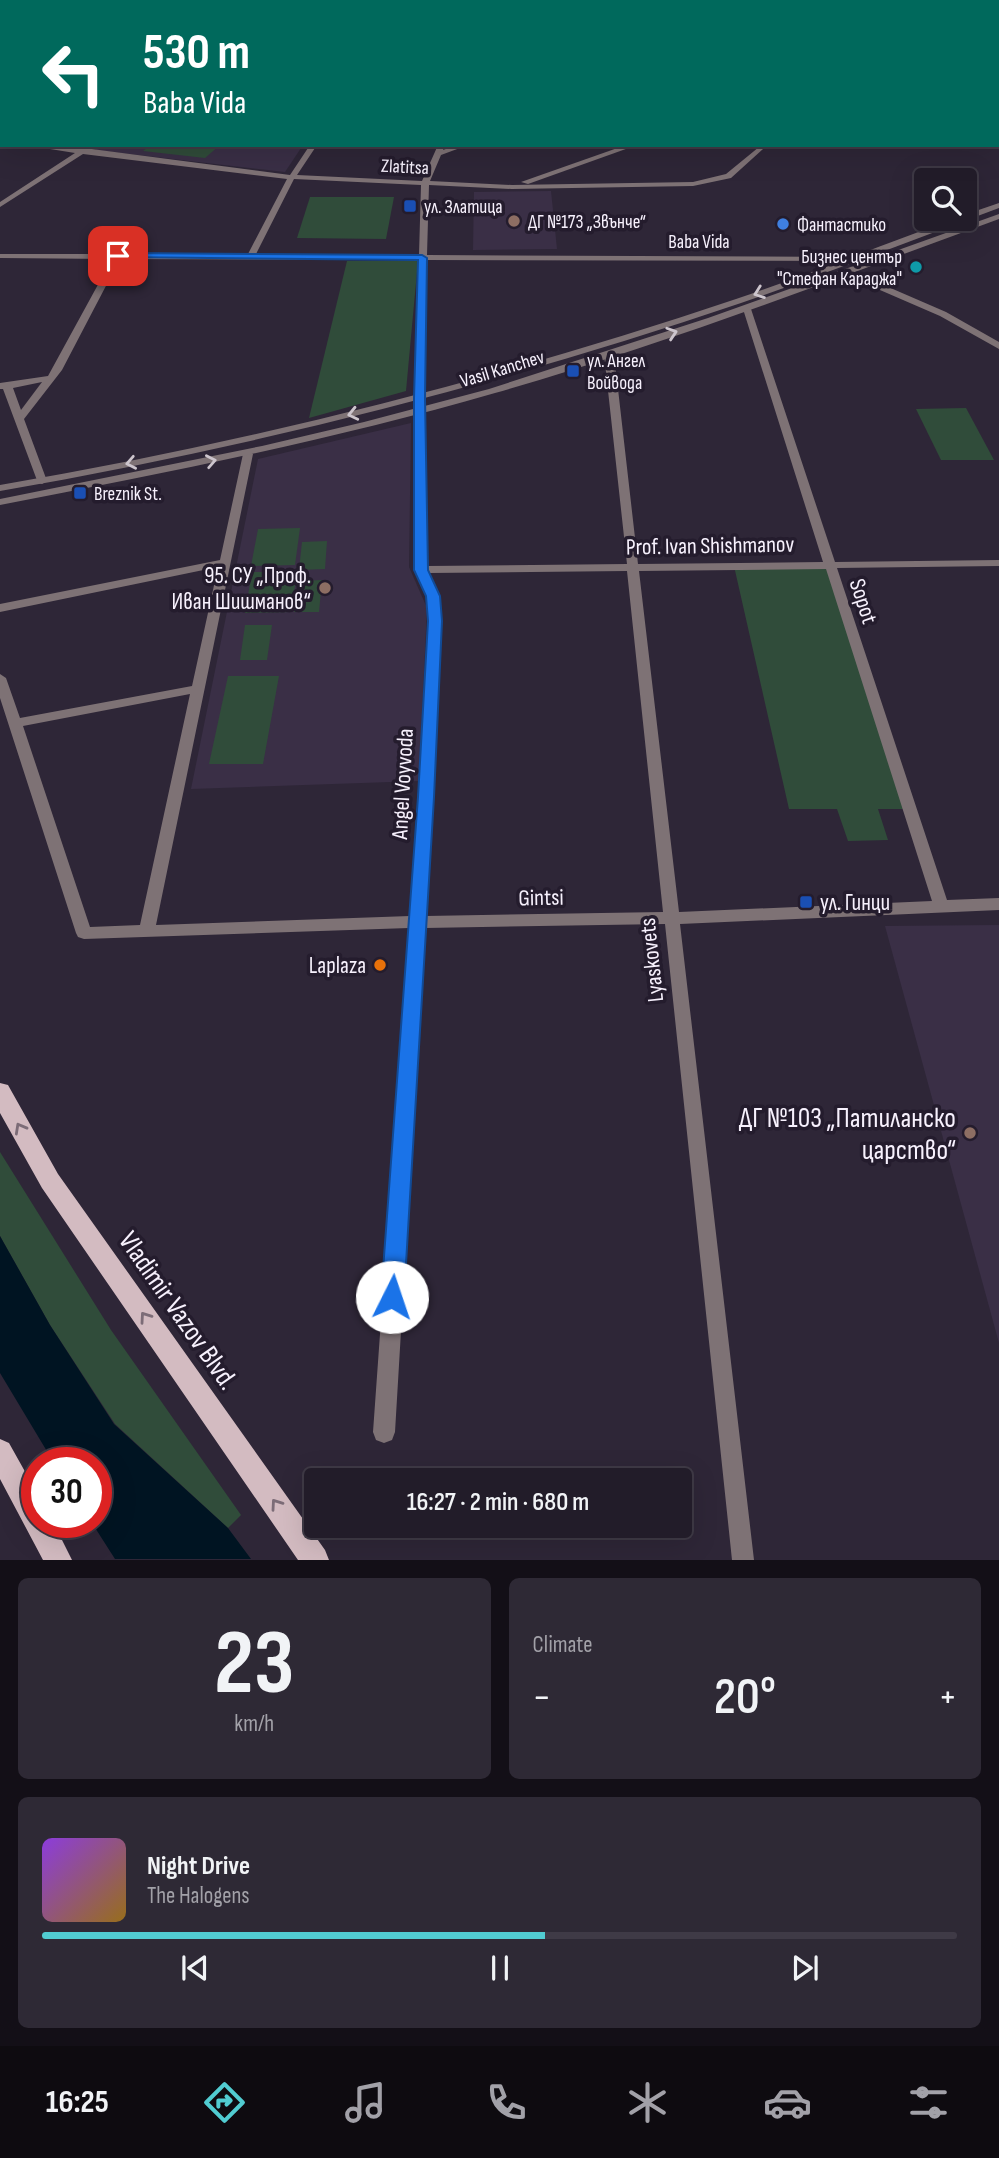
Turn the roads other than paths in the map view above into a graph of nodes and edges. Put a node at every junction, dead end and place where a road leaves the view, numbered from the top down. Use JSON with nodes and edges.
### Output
{"nodes":[{"id":1,"x":43,"y":147,"type":"edge"},
{"id":2,"x":88,"y":147,"type":"edge"},
{"id":3,"x":313,"y":147,"type":"edge"},
{"id":4,"x":628,"y":147,"type":"edge"},
{"id":5,"x":764,"y":147,"type":"edge"},
{"id":6,"x":440,"y":149,"type":"edge"},
{"id":7,"x":82,"y":152,"type":"junction"},
{"id":8,"x":292,"y":177,"type":"junction"},
{"id":9,"x":425,"y":183,"type":"junction"},
{"id":10,"x":512,"y":187,"type":"junction"},
{"id":11,"x":1,"y":203,"type":"edge"},
{"id":12,"x":999,"y":205,"type":"edge"},
{"id":13,"x":977,"y":213,"type":"edge"},
{"id":14,"x":999,"y":216,"type":"edge"},
{"id":15,"x":927,"y":231,"type":"edge"},
{"id":16,"x":0,"y":256,"type":"edge"},
{"id":17,"x":118,"y":256,"type":"junction"},
{"id":18,"x":251,"y":257,"type":"junction"},
{"id":19,"x":422,"y":258,"type":"junction"},
{"id":20,"x":852,"y":258,"type":"junction"},
{"id":21,"x":846,"y":272,"type":"junction"},
{"id":22,"x":747,"y":309,"type":"junction"},
{"id":23,"x":999,"y":346,"type":"edge"},
{"id":24,"x":609,"y":354,"type":"junction"},
{"id":25,"x":51,"y":378,"type":"junction"},
{"id":26,"x":4,"y":386,"type":"edge"},
{"id":27,"x":419,"y":404,"type":"junction"},
{"id":28,"x":20,"y":418,"type":"junction"},
{"id":29,"x":248,"y":454,"type":"junction"},
{"id":30,"x":42,"y":481,"type":"junction"},
{"id":31,"x":0,"y":488,"type":"edge"},
{"id":32,"x":0,"y":502,"type":"edge"},
{"id":33,"x":225,"y":562,"type":"junction"},
{"id":34,"x":999,"y":563,"type":"edge"},
{"id":35,"x":830,"y":565,"type":"junction"},
{"id":36,"x":634,"y":567,"type":"junction"},
{"id":37,"x":421,"y":570,"type":"junction"},
{"id":38,"x":0,"y":608,"type":"edge"},
{"id":39,"x":0,"y":678,"type":"edge"},
{"id":40,"x":197,"y":690,"type":"junction"},
{"id":41,"x":16,"y":723,"type":"junction"},
{"id":42,"x":999,"y":904,"type":"edge"},
{"id":43,"x":941,"y":906,"type":"junction"},
{"id":44,"x":673,"y":918,"type":"junction"},
{"id":45,"x":416,"y":922,"type":"junction"},
{"id":46,"x":147,"y":930,"type":"junction"},
{"id":47,"x":0,"y":1092,"type":"edge"},
{"id":48,"x":384,"y":1432,"type":"dead end"},
{"id":49,"x":0,"y":1452,"type":"edge"},
{"id":50,"x":21,"y":1492,"type":"edge"},
{"id":51,"x":46,"y":1538,"type":"edge"},
{"id":52,"x":58,"y":1559,"type":"edge"},
{"id":53,"x":315,"y":1559,"type":"edge"},
{"id":54,"x":743,"y":1559,"type":"edge"}],
"edges":[{"from":1,"to":7,"type":"street","name":"Zlatitsa"},
{"from":2,"to":7,"type":"street"},
{"from":3,"to":8,"type":"street"},
{"from":4,"to":10,"type":"street"},
{"from":5,"to":10,"type":"street","name":"Zlatitsa"},
{"from":6,"to":9,"type":"street","name":"Angel Voyvoda"},
{"from":7,"to":8,"type":"street","name":"Zlatitsa"},
{"from":7,"to":11,"type":"street"},
{"from":8,"to":9,"type":"street","name":"Zlatitsa"},
{"from":8,"to":18,"type":"street"},
{"from":9,"to":10,"type":"street","name":"Zlatitsa"},
{"from":9,"to":19,"type":"street","name":"Angel Voyvoda"},
{"from":12,"to":13,"type":"street","name":"Vasil Kanchev"},
{"from":14,"to":21,"type":"street","name":"Vasil Kanchev"},
{"from":15,"to":20,"type":"street","name":"Vasil Kanchev"},
{"from":16,"to":17,"type":"street","name":"Baba Vida"},
{"from":17,"to":18,"type":"street","name":"Baba Vida"},
{"from":17,"to":25,"type":"street"},
{"from":18,"to":19,"type":"street","name":"Baba Vida"},
{"from":19,"to":20,"type":"street","name":"Baba Vida"},
{"from":19,"to":27,"type":"street","name":"Angel Voyvoda"},
{"from":20,"to":27,"type":"street","name":"Vasil Kanchev","one_way":true},
{"from":21,"to":22,"type":"street","name":"Vasil Kanchev"},
{"from":21,"to":23,"type":"street"},
{"from":24,"to":22,"type":"street","name":"Vasil Kanchev","one_way":true},
{"from":22,"to":35,"type":"street","name":"Sopot"},
{"from":24,"to":27,"type":"street","name":"Vasil Kanchev"},
{"from":24,"to":36,"type":"street","name":"Lyaskovets"},
{"from":25,"to":26,"type":"street"},
{"from":25,"to":28,"type":"street"},
{"from":26,"to":28,"type":"street"},
{"from":27,"to":29,"type":"street","name":"Vasil Kanchev"},
{"from":27,"to":30,"type":"street","name":"Vasil Kanchev","one_way":true},
{"from":27,"to":37,"type":"street","name":"Angel Voyvoda"},
{"from":28,"to":30,"type":"street"},
{"from":32,"to":29,"type":"street","name":"Vasil Kanchev","one_way":true},
{"from":29,"to":33,"type":"street"},
{"from":30,"to":31,"type":"street","name":"Vasil Kanchev"},
{"from":33,"to":38,"type":"street"},
{"from":33,"to":40,"type":"street"},
{"from":34,"to":35,"type":"street","name":"Prof. Ivan Shishmanov"},
{"from":35,"to":36,"type":"street","name":"Prof. Ivan Shishmanov"},
{"from":35,"to":43,"type":"street","name":"Sopot"},
{"from":36,"to":37,"type":"street","name":"Prof. Ivan Shishmanov"},
{"from":36,"to":44,"type":"street","name":"Lyaskovets"},
{"from":37,"to":45,"type":"street","name":"Angel Voyvoda"},
{"from":39,"to":41,"type":"street"},
{"from":40,"to":41,"type":"street"},
{"from":40,"to":46,"type":"street"},
{"from":41,"to":46,"type":"street","name":"Gintsi"},
{"from":42,"to":43,"type":"street","name":"Gintsi"},
{"from":43,"to":44,"type":"street","name":"Gintsi"},
{"from":44,"to":45,"type":"street","name":"Gintsi"},
{"from":44,"to":54,"type":"street","name":"Lyaskovets"},
{"from":45,"to":46,"type":"street","name":"Gintsi"},
{"from":45,"to":48,"type":"street","name":"Angel Voyvoda"},
{"from":53,"to":47,"type":"main road","name":"Vladimir Vazov Blvd.","one_way":true},
{"from":49,"to":50,"type":"main road"},
{"from":51,"to":52,"type":"main road"}]}
